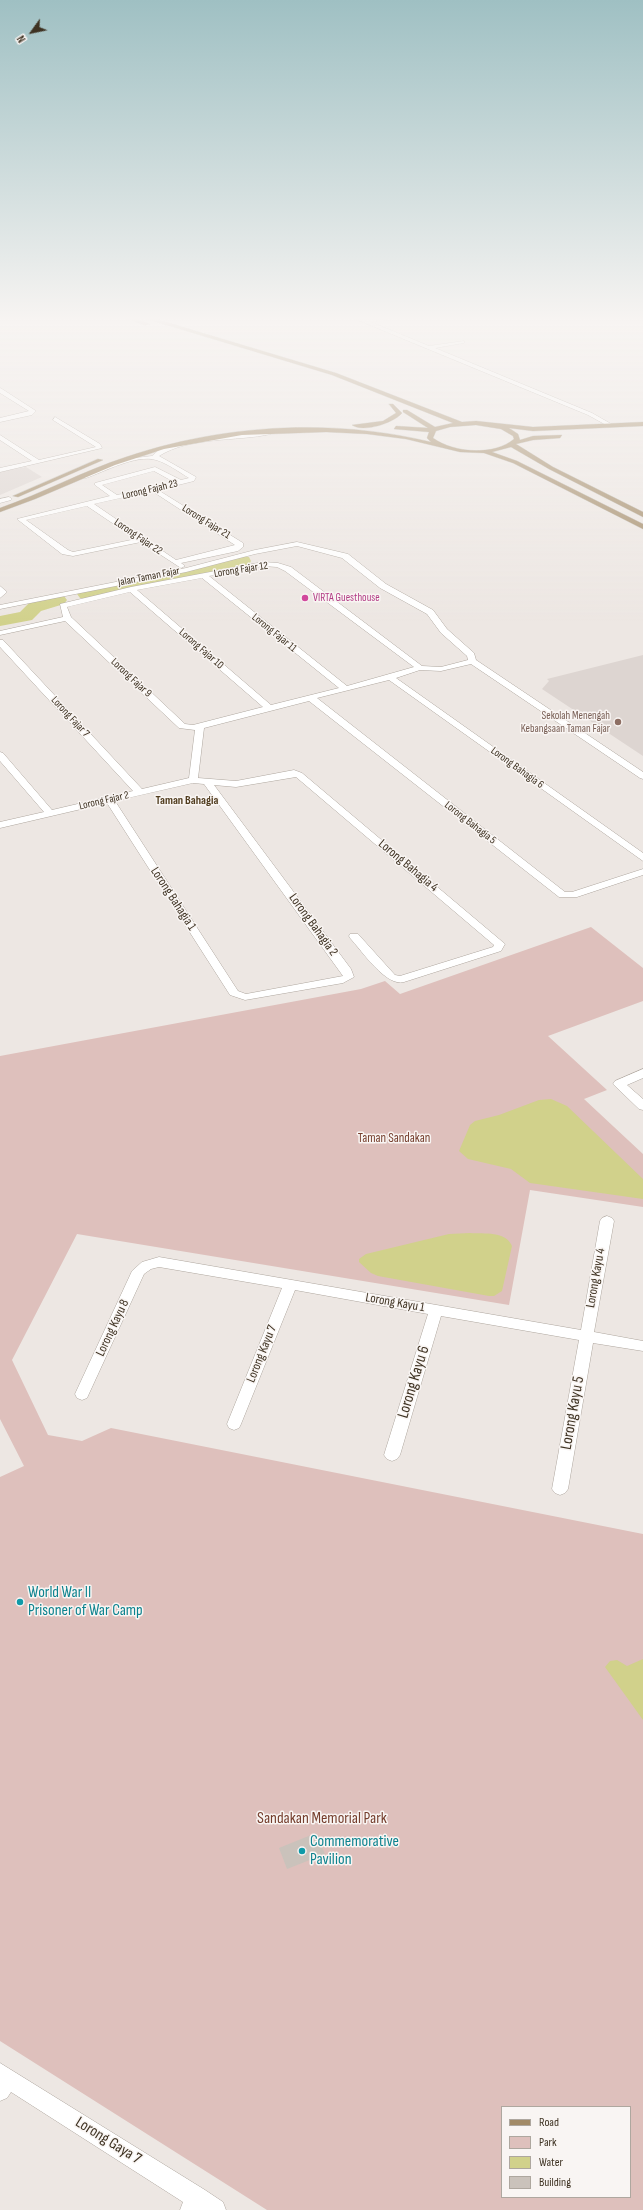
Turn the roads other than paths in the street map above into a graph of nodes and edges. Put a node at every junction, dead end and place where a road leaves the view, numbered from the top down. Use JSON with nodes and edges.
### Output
{"nodes":[{"id":1,"x":55,"y":419,"type":"dead end"},
{"id":2,"x":391,"y":419,"type":"edge"},
{"id":3,"x":420,"y":419,"type":"edge"},
{"id":4,"x":449,"y":419,"type":"edge"},
{"id":5,"x":599,"y":419,"type":"edge"},
{"id":6,"x":459,"y":423,"type":"junction"},
{"id":7,"x":643,"y":424,"type":"edge"},
{"id":8,"x":492,"y":425,"type":"junction"},
{"id":9,"x":610,"y":425,"type":"junction"},
{"id":10,"x":434,"y":429,"type":"junction"},
{"id":11,"x":643,"y":431,"type":"edge"},
{"id":12,"x":280,"y":432,"type":"junction"},
{"id":13,"x":631,"y":432,"type":"dead end"},
{"id":14,"x":564,"y":435,"type":"dead end"},
{"id":15,"x":0,"y":437,"type":"edge"},
{"id":16,"x":513,"y":444,"type":"junction"},
{"id":17,"x":440,"y":446,"type":"junction"},
{"id":18,"x":479,"y":452,"type":"junction"},
{"id":19,"x":109,"y":457,"type":"dead end"},
{"id":20,"x":157,"y":458,"type":"junction"},
{"id":21,"x":38,"y":462,"type":"junction"},
{"id":22,"x":0,"y":470,"type":"edge"},
{"id":23,"x":178,"y":481,"type":"junction"},
{"id":24,"x":69,"y":483,"type":"junction"},
{"id":25,"x":153,"y":490,"type":"junction"},
{"id":26,"x":114,"y":496,"type":"junction"},
{"id":27,"x":9,"y":499,"type":"joint"},
{"id":28,"x":0,"y":502,"type":"edge"},
{"id":29,"x":89,"y":504,"type":"junction"},
{"id":30,"x":0,"y":510,"type":"edge"},
{"id":31,"x":643,"y":515,"type":"edge"},
{"id":32,"x":643,"y":527,"type":"edge"},
{"id":33,"x":142,"y":540,"type":"junction"},
{"id":34,"x":174,"y":562,"type":"junction"},
{"id":35,"x":186,"y":570,"type":"junction"},
{"id":36,"x":204,"y":576,"type":"junction"},
{"id":37,"x":0,"y":588,"type":"edge"},
{"id":38,"x":131,"y":589,"type":"junction"},
{"id":39,"x":65,"y":593,"type":"junction"},
{"id":40,"x":0,"y":596,"type":"edge"},
{"id":41,"x":75,"y":602,"type":"junction"},
{"id":42,"x":0,"y":607,"type":"edge"},
{"id":43,"x":67,"y":618,"type":"junction"},
{"id":44,"x":0,"y":633,"type":"edge"},
{"id":45,"x":0,"y":642,"type":"edge"},
{"id":46,"x":472,"y":661,"type":"junction"},
{"id":47,"x":420,"y":668,"type":"junction"},
{"id":48,"x":390,"y":677,"type":"junction"},
{"id":49,"x":346,"y":688,"type":"junction"},
{"id":50,"x":311,"y":698,"type":"junction"},
{"id":51,"x":270,"y":709,"type":"junction"},
{"id":52,"x":200,"y":728,"type":"junction"},
{"id":53,"x":0,"y":755,"type":"edge"},
{"id":54,"x":643,"y":776,"type":"edge"},
{"id":55,"x":193,"y":780,"type":"junction"},
{"id":56,"x":208,"y":782,"type":"junction"},
{"id":57,"x":140,"y":793,"type":"junction"},
{"id":58,"x":110,"y":800,"type":"junction"},
{"id":59,"x":50,"y":813,"type":"junction"},
{"id":60,"x":0,"y":825,"type":"edge"},
{"id":61,"x":643,"y":858,"type":"edge"},
{"id":62,"x":643,"y":872,"type":"edge"},
{"id":63,"x":354,"y":936,"type":"dead end"},
{"id":64,"x":238,"y":996,"type":"joint"},
{"id":65,"x":643,"y":1073,"type":"edge"},
{"id":66,"x":643,"y":1106,"type":"edge"},
{"id":67,"x":606,"y":1221,"type":"dead end"},
{"id":68,"x":146,"y":1265,"type":"joint"},
{"id":69,"x":290,"y":1285,"type":"junction"},
{"id":70,"x":436,"y":1310,"type":"junction"},
{"id":71,"x":586,"y":1336,"type":"junction"},
{"id":72,"x":643,"y":1346,"type":"edge"},
{"id":73,"x":82,"y":1394,"type":"dead end"},
{"id":74,"x":234,"y":1424,"type":"dead end"},
{"id":75,"x":392,"y":1455,"type":"dead end"},
{"id":76,"x":560,"y":1489,"type":"dead end"},
{"id":77,"x":3,"y":2081,"type":"edge"},
{"id":78,"x":194,"y":2204,"type":"edge"},
{"id":79,"x":216,"y":2210,"type":"edge"}],
"edges":[{"from":1,"to":21,"type":"street"},
{"from":2,"to":10,"type":"main road"},
{"from":3,"to":10,"type":"main road"},
{"from":4,"to":6,"type":"main road"},
{"from":5,"to":9,"type":"street"},
{"from":6,"to":8,"type":"main road"},
{"from":6,"to":10,"type":"main road"},
{"from":7,"to":9,"type":"main road"},
{"from":8,"to":9,"type":"main road"},
{"from":8,"to":16,"type":"main road"},
{"from":10,"to":17,"type":"main road"},
{"from":11,"to":13,"type":"main road"},
{"from":12,"to":17,"type":"main road"},
{"from":12,"to":20,"type":"street"},
{"from":12,"to":24,"type":"main road"},
{"from":14,"to":16,"type":"main road"},
{"from":15,"to":21,"type":"street"},
{"from":16,"to":18,"type":"main road"},
{"from":16,"to":31,"type":"main road"},
{"from":17,"to":18,"type":"main road"},
{"from":18,"to":32,"type":"main road"},
{"from":19,"to":27,"type":"main road"},
{"from":20,"to":23,"type":"street","name":"Lorong Fajah 23"},
{"from":20,"to":24,"type":"street"},
{"from":21,"to":22,"type":"street"},
{"from":23,"to":25,"type":"street","name":"Lorong Fajah 23"},
{"from":23,"to":26,"type":"street"},
{"from":23,"to":26,"type":"street"},
{"from":24,"to":30,"type":"main road"},
{"from":25,"to":26,"type":"street","name":"Lorong Fajah 23"},
{"from":25,"to":34,"type":"street","name":"Lorong Fajar 21"},
{"from":26,"to":29,"type":"street","name":"Lorong Fajah 23"},
{"from":27,"to":28,"type":"street"},
{"from":29,"to":33,"type":"street","name":"Lorong Fajar 22"},
{"from":29,"to":33,"type":"street","name":"Lorong Fajah 23"},
{"from":33,"to":34,"type":"street","name":"Lorong Fajar 22"},
{"from":34,"to":35,"type":"street","name":"Lorong Fajar 22"},
{"from":35,"to":39,"type":"street","name":"Jalan Taman Fajar"},
{"from":35,"to":46,"type":"street","name":"Jalan Taman Fajar"},
{"from":36,"to":38,"type":"street","name":"Lorong Fajar 12"},
{"from":36,"to":47,"type":"street","name":"Lorong Fajar 12"},
{"from":36,"to":49,"type":"street","name":"Lorong Fajar 11"},
{"from":37,"to":40,"type":"street"},
{"from":38,"to":41,"type":"street","name":"Lorong Fajar 12"},
{"from":38,"to":51,"type":"street","name":"Lorong Fajar 10"},
{"from":39,"to":41,"type":"street"},
{"from":39,"to":42,"type":"street","name":"Jalan Taman Fajar"},
{"from":41,"to":43,"type":"street"},
{"from":43,"to":44,"type":"street"},
{"from":43,"to":52,"type":"street","name":"Lorong Fajar 9"},
{"from":45,"to":57,"type":"street","name":"Lorong Fajar 7"},
{"from":46,"to":47,"type":"street"},
{"from":46,"to":54,"type":"street"},
{"from":47,"to":48,"type":"street"},
{"from":48,"to":49,"type":"street"},
{"from":48,"to":61,"type":"street","name":"Lorong Bahagia 6"},
{"from":49,"to":50,"type":"street"},
{"from":50,"to":51,"type":"street"},
{"from":50,"to":62,"type":"street","name":"Lorong Bahagia 5"},
{"from":51,"to":52,"type":"street"},
{"from":52,"to":55,"type":"street"},
{"from":53,"to":59,"type":"street"},
{"from":55,"to":56,"type":"street","name":"Lorong Fajar 2"},
{"from":55,"to":57,"type":"street","name":"Lorong Fajar 2"},
{"from":56,"to":63,"type":"street","name":"Lorong Bahagia 4"},
{"from":56,"to":64,"type":"street","name":"Lorong Bahagia 2"},
{"from":57,"to":58,"type":"street","name":"Lorong Fajar 2"},
{"from":58,"to":59,"type":"street","name":"Lorong Fajar 2"},
{"from":58,"to":64,"type":"street","name":"Lorong Bahagia 1"},
{"from":59,"to":60,"type":"street","name":"Lorong Fajar 2"},
{"from":65,"to":66,"type":"street"},
{"from":67,"to":71,"type":"street","name":"Lorong Kayu 4"},
{"from":68,"to":69,"type":"street","name":"Lorong Kayu 1"},
{"from":68,"to":73,"type":"street","name":"Lorong Kayu 8"},
{"from":69,"to":70,"type":"street","name":"Lorong Kayu 1"},
{"from":69,"to":74,"type":"street","name":"Lorong Kayu 7"},
{"from":70,"to":71,"type":"street","name":"Lorong Kayu 1"},
{"from":70,"to":75,"type":"street","name":"Lorong Kayu 6"},
{"from":71,"to":72,"type":"street","name":"Lorong Kayu 1"},
{"from":71,"to":76,"type":"street","name":"Lorong Kayu 5"},
{"from":77,"to":78,"type":"street","name":"Lorong Gaya 7"},
{"from":78,"to":79,"type":"street","name":"Lorong Gaya 7"}]}
